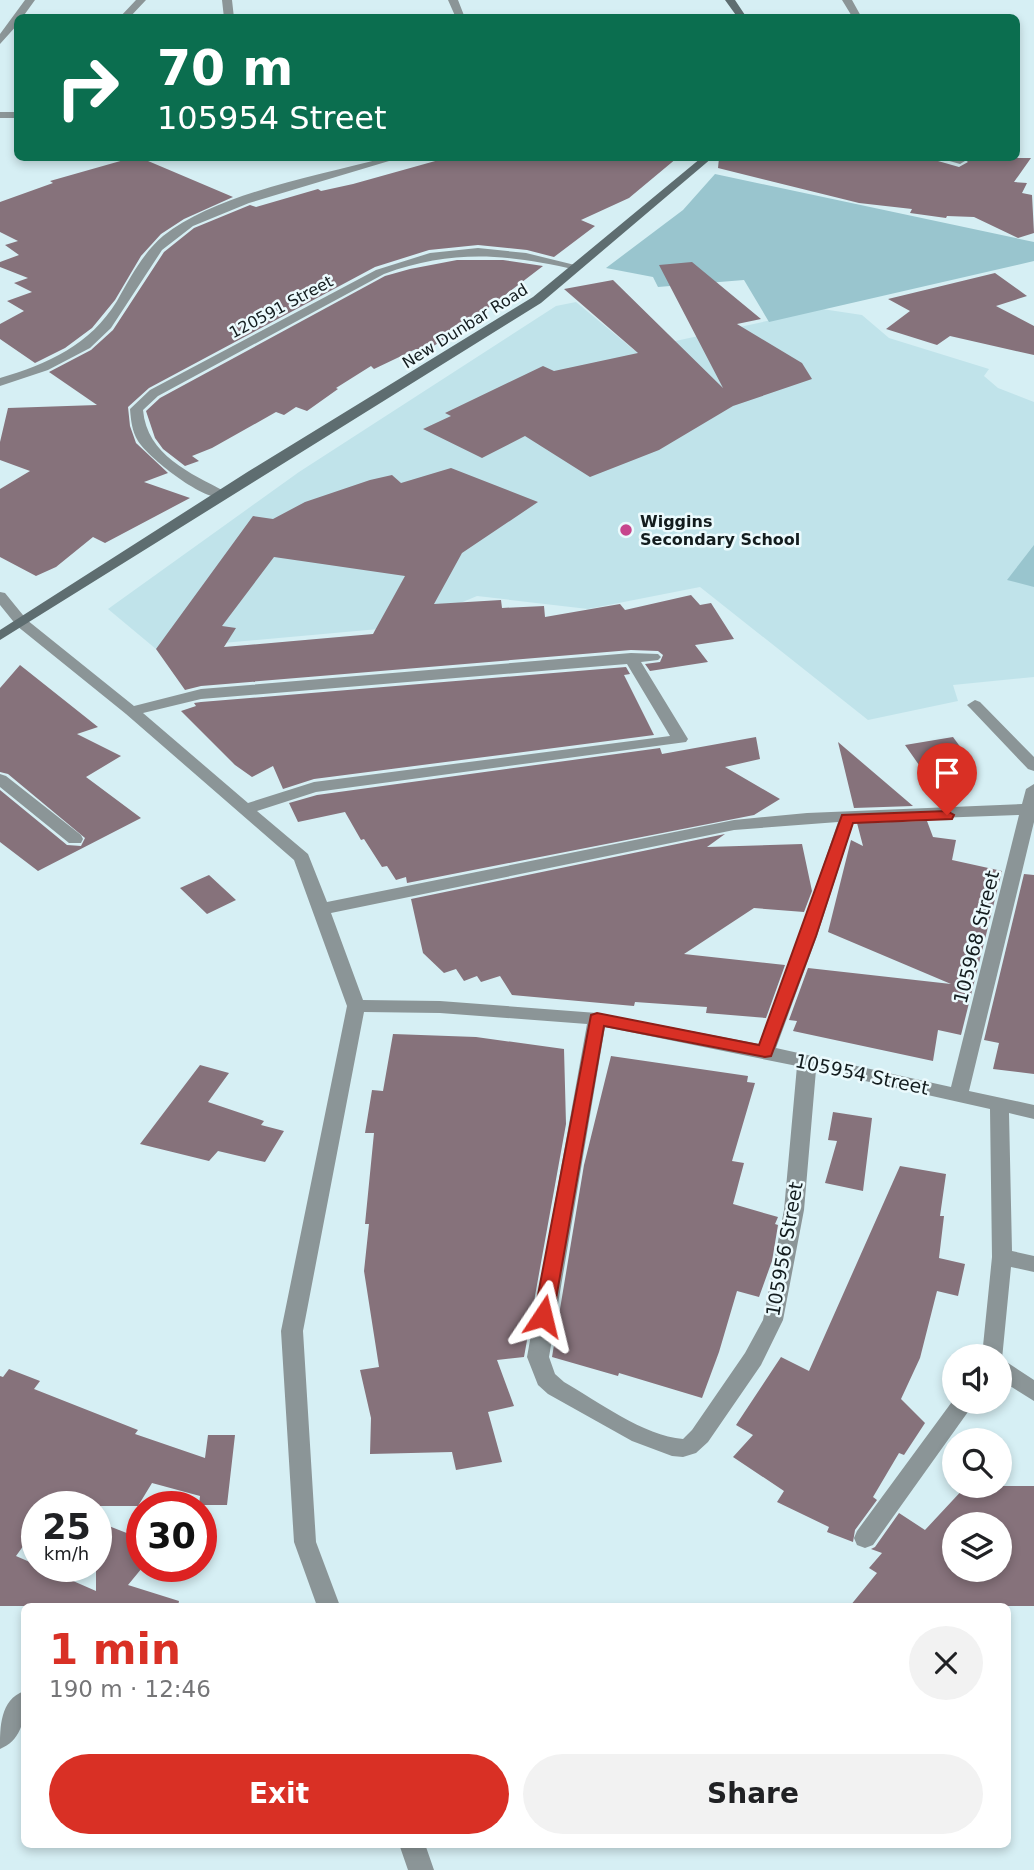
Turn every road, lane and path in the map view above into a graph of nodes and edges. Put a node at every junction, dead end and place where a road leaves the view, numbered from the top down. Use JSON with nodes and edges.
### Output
{"nodes":[{"id":1,"x":141,"y":0,"type":"edge"},
{"id":2,"x":127,"y":14,"type":"edge"},
{"id":3,"x":14,"y":22,"type":"edge"},
{"id":4,"x":0,"y":41,"type":"edge"},
{"id":5,"x":384,"y":161,"type":"edge"},
{"id":6,"x":703,"y":161,"type":"edge"},
{"id":7,"x":577,"y":267,"type":"junction"},
{"id":8,"x":0,"y":382,"type":"edge"},
{"id":9,"x":221,"y":495,"type":"junction"},
{"id":10,"x":0,"y":596,"type":"edge"},
{"id":11,"x":22,"y":623,"type":"junction"},
{"id":12,"x":0,"y":636,"type":"edge"},
{"id":13,"x":653,"y":656,"type":"dead end"},
{"id":14,"x":631,"y":658,"type":"junction"},
{"id":15,"x":975,"y":705,"type":"dead end"},
{"id":16,"x":131,"y":711,"type":"junction"},
{"id":17,"x":1034,"y":766,"type":"edge"},
{"id":18,"x":0,"y":779,"type":"edge"},
{"id":19,"x":1034,"y":789,"type":"edge"},
{"id":20,"x":246,"y":809,"type":"junction"},
{"id":21,"x":1028,"y":809,"type":"junction"},
{"id":22,"x":847,"y":818,"type":"junction"},
{"id":23,"x":75,"y":839,"type":"dead end"},
{"id":24,"x":321,"y":909,"type":"junction"},
{"id":25,"x":356,"y":1006,"type":"junction"},
{"id":26,"x":597,"y":1019,"type":"junction"},
{"id":27,"x":765,"y":1052,"type":"junction"},
{"id":28,"x":807,"y":1062,"type":"junction"},
{"id":29,"x":958,"y":1095,"type":"junction"},
{"id":30,"x":999,"y":1106,"type":"junction"},
{"id":31,"x":1034,"y":1112,"type":"edge"},
{"id":32,"x":1002,"y":1257,"type":"junction"},
{"id":33,"x":1034,"y":1264,"type":"edge"},
{"id":34,"x":994,"y":1344,"type":"edge"},
{"id":35,"x":1012,"y":1376,"type":"edge"},
{"id":36,"x":1034,"y":1392,"type":"edge"},
{"id":37,"x":955,"y":1414,"type":"edge"},
{"id":38,"x":865,"y":1538,"type":"dead end"},
{"id":39,"x":327,"y":1603,"type":"edge"},
{"id":40,"x":21,"y":1706,"type":"edge"},
{"id":41,"x":0,"y":1738,"type":"edge"},
{"id":42,"x":413,"y":1848,"type":"edge"},
{"id":43,"x":421,"y":1870,"type":"edge"}],
"edges":[{"from":1,"to":2,"type":"street"},
{"from":3,"to":4,"type":"street"},
{"from":5,"to":8,"type":"street"},
{"from":6,"to":7,"type":"street","name":"New Dunbar Road"},
{"from":7,"to":9,"type":"street","name":"New Dunbar Road"},
{"from":7,"to":9,"type":"street","name":"120591 Street"},
{"from":9,"to":11,"type":"street","name":"New Dunbar Road"},
{"from":10,"to":11,"type":"street"},
{"from":11,"to":12,"type":"street","name":"New Dunbar Road"},
{"from":11,"to":16,"type":"street"},
{"from":13,"to":14,"type":"street"},
{"from":14,"to":16,"type":"street"},
{"from":14,"to":20,"type":"street"},
{"from":15,"to":17,"type":"street"},
{"from":16,"to":20,"type":"street"},
{"from":18,"to":23,"type":"street"},
{"from":19,"to":21,"type":"street","name":"105968 Street"},
{"from":20,"to":24,"type":"street"},
{"from":21,"to":22,"type":"street"},
{"from":21,"to":29,"type":"street","name":"105968 Street"},
{"from":22,"to":24,"type":"street"},
{"from":22,"to":27,"type":"street"},
{"from":24,"to":25,"type":"street"},
{"from":25,"to":26,"type":"street","name":"105954 Street"},
{"from":25,"to":39,"type":"street"},
{"from":26,"to":27,"type":"street","name":"105954 Street"},
{"from":26,"to":28,"type":"street","name":"105956 Street"},
{"from":27,"to":28,"type":"street","name":"105954 Street"},
{"from":28,"to":29,"type":"street","name":"105954 Street"},
{"from":29,"to":30,"type":"street","name":"105954 Street"},
{"from":30,"to":31,"type":"street","name":"105954 Street"},
{"from":30,"to":32,"type":"street"},
{"from":32,"to":33,"type":"street"},
{"from":32,"to":34,"type":"street"},
{"from":35,"to":36,"type":"street"},
{"from":37,"to":38,"type":"street"},
{"from":40,"to":41,"type":"street"},
{"from":42,"to":43,"type":"street"}]}
